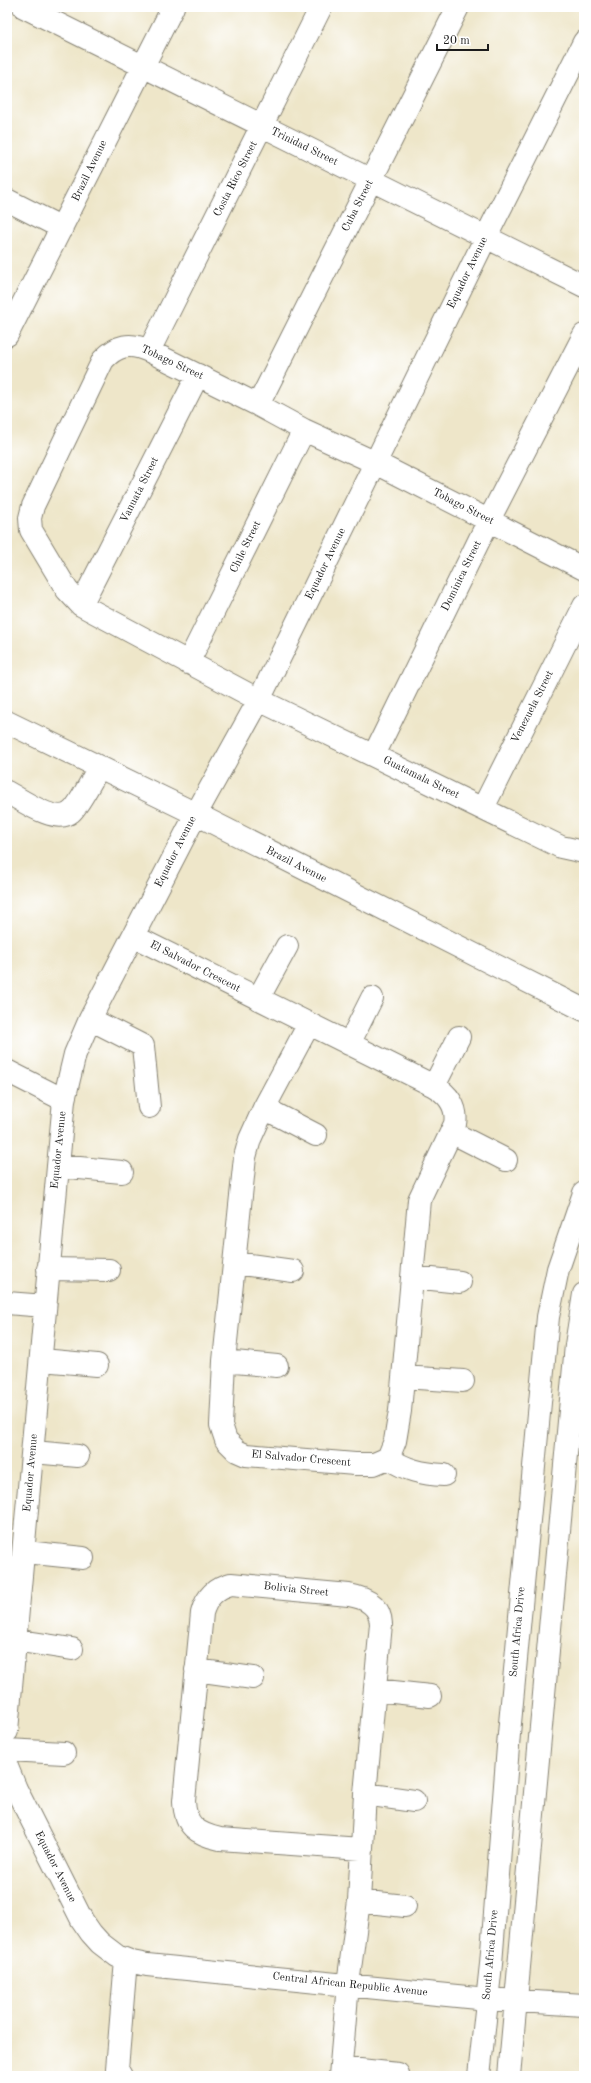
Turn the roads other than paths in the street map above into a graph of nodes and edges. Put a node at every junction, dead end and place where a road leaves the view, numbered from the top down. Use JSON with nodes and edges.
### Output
{"nodes":[{"id":1,"x":24,"y":7,"type":"edge"},
{"id":2,"x":173,"y":7,"type":"edge"},
{"id":3,"x":321,"y":7,"type":"edge"},
{"id":4,"x":458,"y":7,"type":"edge"},
{"id":5,"x":584,"y":42,"type":"edge"},
{"id":6,"x":143,"y":65,"type":"junction"},
{"id":7,"x":262,"y":126,"type":"junction"},
{"id":8,"x":371,"y":180,"type":"junction"},
{"id":9,"x":7,"y":200,"type":"edge"},
{"id":10,"x":62,"y":228,"type":"junction"},
{"id":11,"x":486,"y":237,"type":"junction"},
{"id":12,"x":584,"y":286,"type":"edge"},
{"id":13,"x":7,"y":335,"type":"edge"},
{"id":14,"x":584,"y":335,"type":"edge"},
{"id":15,"x":149,"y":351,"type":"junction"},
{"id":16,"x":198,"y":375,"type":"junction"},
{"id":17,"x":258,"y":405,"type":"junction"},
{"id":18,"x":304,"y":430,"type":"junction"},
{"id":19,"x":376,"y":463,"type":"junction"},
{"id":20,"x":489,"y":520,"type":"junction"},
{"id":21,"x":584,"y":569,"type":"edge"},
{"id":22,"x":81,"y":605,"type":"junction"},
{"id":23,"x":584,"y":606,"type":"edge"},
{"id":24,"x":188,"y":663,"type":"junction"},
{"id":25,"x":259,"y":700,"type":"junction"},
{"id":26,"x":7,"y":722,"type":"edge"},
{"id":27,"x":374,"y":755,"type":"junction"},
{"id":28,"x":100,"y":767,"type":"junction"},
{"id":29,"x":7,"y":792,"type":"edge"},
{"id":30,"x":483,"y":808,"type":"junction"},
{"id":31,"x":196,"y":814,"type":"junction"},
{"id":32,"x":584,"y":852,"type":"edge"},
{"id":33,"x":133,"y":936,"type":"junction"},
{"id":34,"x":287,"y":946,"type":"dead end"},
{"id":35,"x":372,"y":998,"type":"dead end"},
{"id":36,"x":258,"y":999,"type":"junction"},
{"id":37,"x":584,"y":1010,"type":"edge"},
{"id":38,"x":90,"y":1019,"type":"junction"},
{"id":39,"x":309,"y":1024,"type":"junction"},
{"id":40,"x":458,"y":1037,"type":"dead end"},
{"id":41,"x":349,"y":1044,"type":"junction"},
{"id":42,"x":7,"y":1071,"type":"edge"},
{"id":43,"x":434,"y":1086,"type":"junction"},
{"id":44,"x":64,"y":1100,"type":"junction"},
{"id":45,"x":149,"y":1107,"type":"dead end"},
{"id":46,"x":264,"y":1108,"type":"junction"},
{"id":47,"x":451,"y":1132,"type":"junction"},
{"id":48,"x":316,"y":1135,"type":"dead end"},
{"id":49,"x":506,"y":1160,"type":"dead end"},
{"id":50,"x":58,"y":1166,"type":"junction"},
{"id":51,"x":122,"y":1172,"type":"dead end"},
{"id":52,"x":584,"y":1193,"type":"edge"},
{"id":53,"x":235,"y":1263,"type":"junction"},
{"id":54,"x":48,"y":1269,"type":"junction"},
{"id":55,"x":109,"y":1270,"type":"dead end"},
{"id":56,"x":294,"y":1271,"type":"dead end"},
{"id":57,"x":413,"y":1277,"type":"junction"},
{"id":58,"x":460,"y":1282,"type":"dead end"},
{"id":59,"x":584,"y":1294,"type":"edge"},
{"id":60,"x":7,"y":1303,"type":"edge"},
{"id":61,"x":45,"y":1306,"type":"junction"},
{"id":62,"x":42,"y":1360,"type":"junction"},
{"id":63,"x":224,"y":1361,"type":"junction"},
{"id":64,"x":97,"y":1365,"type":"dead end"},
{"id":65,"x":277,"y":1366,"type":"dead end"},
{"id":66,"x":403,"y":1377,"type":"junction"},
{"id":67,"x":462,"y":1381,"type":"dead end"},
{"id":68,"x":32,"y":1452,"type":"junction"},
{"id":69,"x":78,"y":1456,"type":"dead end"},
{"id":70,"x":388,"y":1458,"type":"junction"},
{"id":71,"x":444,"y":1475,"type":"dead end"},
{"id":72,"x":19,"y":1543,"type":"edge"},
{"id":73,"x":83,"y":1558,"type":"dead end"},
{"id":74,"x":14,"y":1640,"type":"junction"},
{"id":75,"x":72,"y":1649,"type":"dead end"},
{"id":76,"x":196,"y":1670,"type":"junction"},
{"id":77,"x":253,"y":1678,"type":"dead end"},
{"id":78,"x":374,"y":1690,"type":"junction"},
{"id":79,"x":430,"y":1696,"type":"dead end"},
{"id":80,"x":7,"y":1730,"type":"edge"},
{"id":81,"x":7,"y":1750,"type":"edge"},
{"id":82,"x":64,"y":1753,"type":"dead end"},
{"id":83,"x":7,"y":1767,"type":"edge"},
{"id":84,"x":365,"y":1794,"type":"junction"},
{"id":85,"x":414,"y":1802,"type":"dead end"},
{"id":86,"x":361,"y":1849,"type":"junction"},
{"id":87,"x":358,"y":1901,"type":"junction"},
{"id":88,"x":404,"y":1906,"type":"dead end"},
{"id":89,"x":122,"y":1958,"type":"junction"},
{"id":90,"x":348,"y":1984,"type":"junction"},
{"id":91,"x":487,"y":1999,"type":"junction"},
{"id":92,"x":515,"y":2001,"type":"junction"},
{"id":93,"x":584,"y":2005,"type":"edge"},
{"id":94,"x":341,"y":2072,"type":"edge"},
{"id":95,"x":398,"y":2074,"type":"dead end"},
{"id":96,"x":121,"y":2076,"type":"edge"},
{"id":97,"x":479,"y":2076,"type":"edge"},
{"id":98,"x":509,"y":2076,"type":"edge"}],
"edges":[{"from":1,"to":6,"type":"street","name":"Trinidad Street"},
{"from":2,"to":6,"type":"street","name":"Brazil Avenue"},
{"from":3,"to":7,"type":"street","name":"Costa Rico Street"},
{"from":4,"to":8,"type":"street","name":"Cuba Street"},
{"from":5,"to":11,"type":"street","name":"Equador Avenue"},
{"from":6,"to":7,"type":"street","name":"Trinidad Street"},
{"from":6,"to":10,"type":"street","name":"Brazil Avenue"},
{"from":7,"to":8,"type":"street","name":"Trinidad Street"},
{"from":7,"to":15,"type":"street","name":"Costa Rico Street"},
{"from":8,"to":11,"type":"street","name":"Trinidad Street"},
{"from":8,"to":17,"type":"street","name":"Cuba Street"},
{"from":9,"to":10,"type":"street"},
{"from":10,"to":13,"type":"street","name":"Brazil Avenue"},
{"from":11,"to":12,"type":"street","name":"Trinidad Street"},
{"from":11,"to":19,"type":"street","name":"Equador Avenue"},
{"from":14,"to":20,"type":"street","name":"Dominica Street"},
{"from":15,"to":16,"type":"street","name":"Tobago Street"},
{"from":15,"to":22,"type":"street","name":"Tobago Street"},
{"from":16,"to":17,"type":"street","name":"Tobago Street"},
{"from":16,"to":22,"type":"street","name":"Vanuata Street"},
{"from":17,"to":18,"type":"street","name":"Tobago Street"},
{"from":18,"to":19,"type":"street","name":"Tobago Street"},
{"from":18,"to":24,"type":"street","name":"Chile Street"},
{"from":19,"to":20,"type":"street","name":"Tobago Street"},
{"from":19,"to":25,"type":"street","name":"Equador Avenue"},
{"from":20,"to":21,"type":"street","name":"Tobago Street"},
{"from":20,"to":27,"type":"street","name":"Dominica Street"},
{"from":22,"to":24,"type":"street","name":"Tobago Street"},
{"from":23,"to":30,"type":"street","name":"Venezuela Street"},
{"from":24,"to":25,"type":"street","name":"Tobago Street"},
{"from":25,"to":27,"type":"street","name":"Guatamala Street"},
{"from":25,"to":31,"type":"street","name":"Equador Avenue"},
{"from":26,"to":28,"type":"street","name":"Brazil Avenue"},
{"from":27,"to":30,"type":"street","name":"Guatamala Street"},
{"from":28,"to":29,"type":"street"},
{"from":28,"to":31,"type":"street","name":"Brazil Avenue"},
{"from":30,"to":32,"type":"street","name":"Guatamala Street"},
{"from":31,"to":33,"type":"street","name":"Equador Avenue"},
{"from":31,"to":37,"type":"street","name":"Brazil Avenue"},
{"from":33,"to":36,"type":"street","name":"El Salvador Crescent"},
{"from":33,"to":38,"type":"street","name":"Equador Avenue"},
{"from":34,"to":36,"type":"street"},
{"from":35,"to":41,"type":"street"},
{"from":36,"to":39,"type":"street","name":"El Salvador Crescent"},
{"from":38,"to":44,"type":"street","name":"Equador Avenue"},
{"from":38,"to":45,"type":"street"},
{"from":39,"to":41,"type":"street","name":"El Salvador Crescent"},
{"from":39,"to":46,"type":"street","name":"El Salvador Crescent"},
{"from":40,"to":43,"type":"street"},
{"from":41,"to":43,"type":"street","name":"El Salvador Crescent"},
{"from":42,"to":44,"type":"street"},
{"from":43,"to":47,"type":"street","name":"El Salvador Crescent"},
{"from":44,"to":50,"type":"street","name":"Equador Avenue"},
{"from":46,"to":48,"type":"street"},
{"from":46,"to":53,"type":"street","name":"El Salvador Crescent"},
{"from":47,"to":49,"type":"street"},
{"from":47,"to":57,"type":"street","name":"El Salvador Crescent"},
{"from":50,"to":51,"type":"street"},
{"from":50,"to":54,"type":"street","name":"Equador Avenue"},
{"from":52,"to":91,"type":"street","name":"South Africa Drive"},
{"from":53,"to":56,"type":"street"},
{"from":53,"to":63,"type":"street","name":"El Salvador Crescent"},
{"from":54,"to":55,"type":"street"},
{"from":54,"to":61,"type":"street","name":"Equador Avenue"},
{"from":57,"to":58,"type":"street"},
{"from":57,"to":66,"type":"street","name":"El Salvador Crescent"},
{"from":59,"to":92,"type":"street"},
{"from":60,"to":61,"type":"street"},
{"from":61,"to":62,"type":"street","name":"Equador Avenue"},
{"from":62,"to":64,"type":"street"},
{"from":62,"to":68,"type":"street","name":"Equador Avenue"},
{"from":63,"to":65,"type":"street"},
{"from":63,"to":70,"type":"street","name":"El Salvador Crescent"},
{"from":66,"to":67,"type":"street"},
{"from":66,"to":70,"type":"street","name":"El Salvador Crescent"},
{"from":68,"to":69,"type":"street"},
{"from":68,"to":72,"type":"street","name":"Equador Avenue"},
{"from":70,"to":71,"type":"street"},
{"from":72,"to":73,"type":"street"},
{"from":72,"to":74,"type":"street","name":"Equador Avenue"},
{"from":74,"to":75,"type":"street"},
{"from":74,"to":80,"type":"street","name":"Equador Avenue"},
{"from":76,"to":77,"type":"street"},
{"from":76,"to":78,"type":"street","name":"Bolivia Street"},
{"from":76,"to":86,"type":"street","name":"Bolivia Street"},
{"from":78,"to":79,"type":"street"},
{"from":78,"to":84,"type":"street","name":"Bolivia Street"},
{"from":81,"to":82,"type":"street"},
{"from":83,"to":89,"type":"street","name":"Equador Avenue"},
{"from":84,"to":85,"type":"street"},
{"from":84,"to":86,"type":"street","name":"Bolivia Street"},
{"from":86,"to":87,"type":"street","name":"Bolivia Street"},
{"from":87,"to":88,"type":"street"},
{"from":87,"to":90,"type":"street","name":"Bolivia Street"},
{"from":89,"to":90,"type":"street","name":"Central African Republic Avenue"},
{"from":89,"to":96,"type":"street"},
{"from":90,"to":91,"type":"street","name":"Central African Republic Avenue"},
{"from":90,"to":94,"type":"street","name":"Bolivia Street"},
{"from":91,"to":92,"type":"street","name":"Central African Republic Avenue"},
{"from":91,"to":97,"type":"street","name":"South Africa Drive"},
{"from":92,"to":93,"type":"street","name":"Central African Republic Avenue"},
{"from":92,"to":98,"type":"street"},
{"from":94,"to":95,"type":"street"}]}
